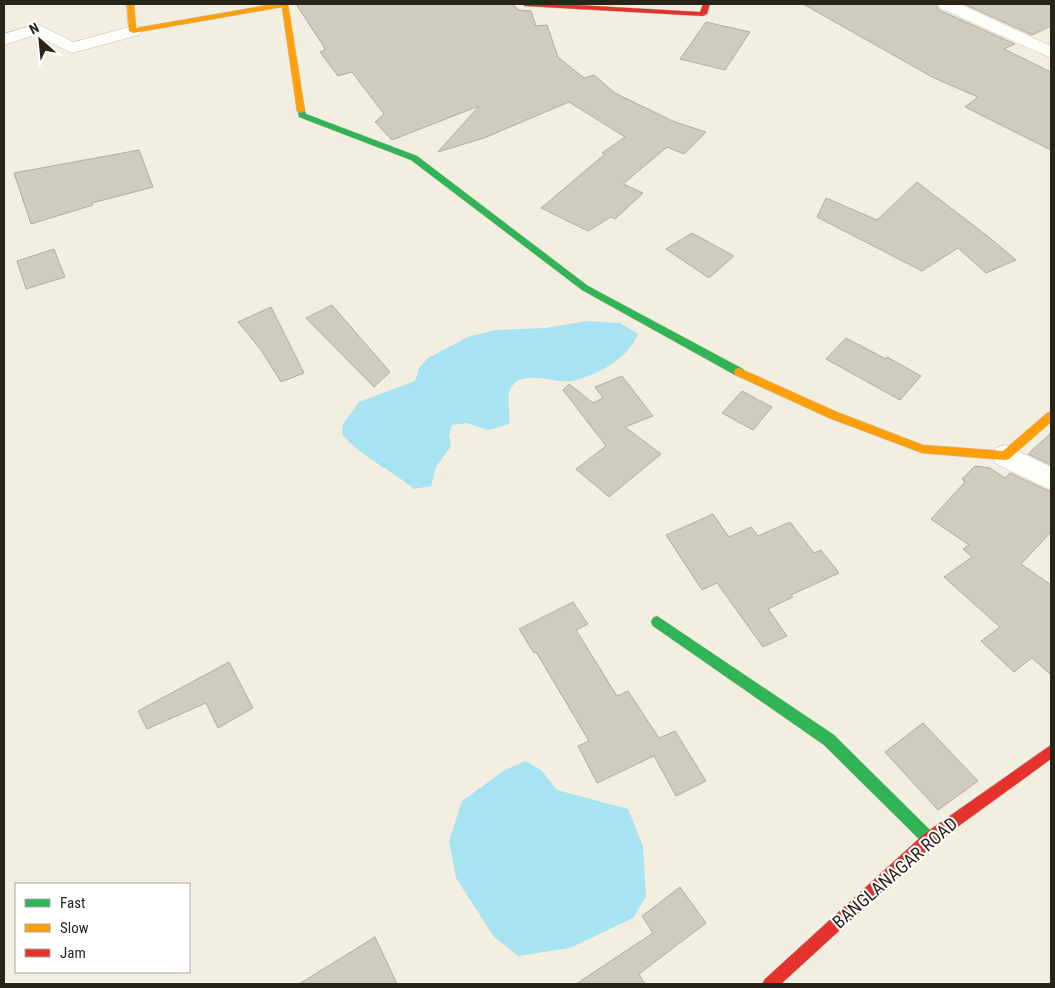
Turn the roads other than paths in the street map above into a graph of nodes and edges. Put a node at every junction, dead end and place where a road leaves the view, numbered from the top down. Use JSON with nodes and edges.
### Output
{"nodes":[{"id":1,"x":130,"y":4,"type":"edge"},
{"id":2,"x":286,"y":4,"type":"edge"},
{"id":3,"x":524,"y":4,"type":"edge"},
{"id":4,"x":706,"y":4,"type":"edge"},
{"id":5,"x":946,"y":4,"type":"edge"},
{"id":6,"x":134,"y":31,"type":"junction"},
{"id":7,"x":4,"y":40,"type":"edge"},
{"id":8,"x":1051,"y":53,"type":"edge"},
{"id":9,"x":1051,"y":416,"type":"edge"},
{"id":10,"x":1005,"y":456,"type":"junction"},
{"id":11,"x":1051,"y":479,"type":"edge"},
{"id":12,"x":657,"y":622,"type":"dead end"},
{"id":13,"x":1051,"y":751,"type":"edge"},
{"id":14,"x":929,"y":839,"type":"junction"},
{"id":15,"x":770,"y":984,"type":"edge"}],
"edges":[{"from":1,"to":6,"type":"street"},
{"from":2,"to":6,"type":"street"},
{"from":2,"to":10,"type":"street"},
{"from":3,"to":4,"type":"street"},
{"from":5,"to":8,"type":"street"},
{"from":6,"to":7,"type":"street"},
{"from":9,"to":10,"type":"street"},
{"from":10,"to":11,"type":"street"},
{"from":12,"to":14,"type":"street"},
{"from":13,"to":14,"type":"street","name":"BANGLANAGAR ROAD"},
{"from":14,"to":15,"type":"street","name":"BANGLANAGAR ROAD"}]}
